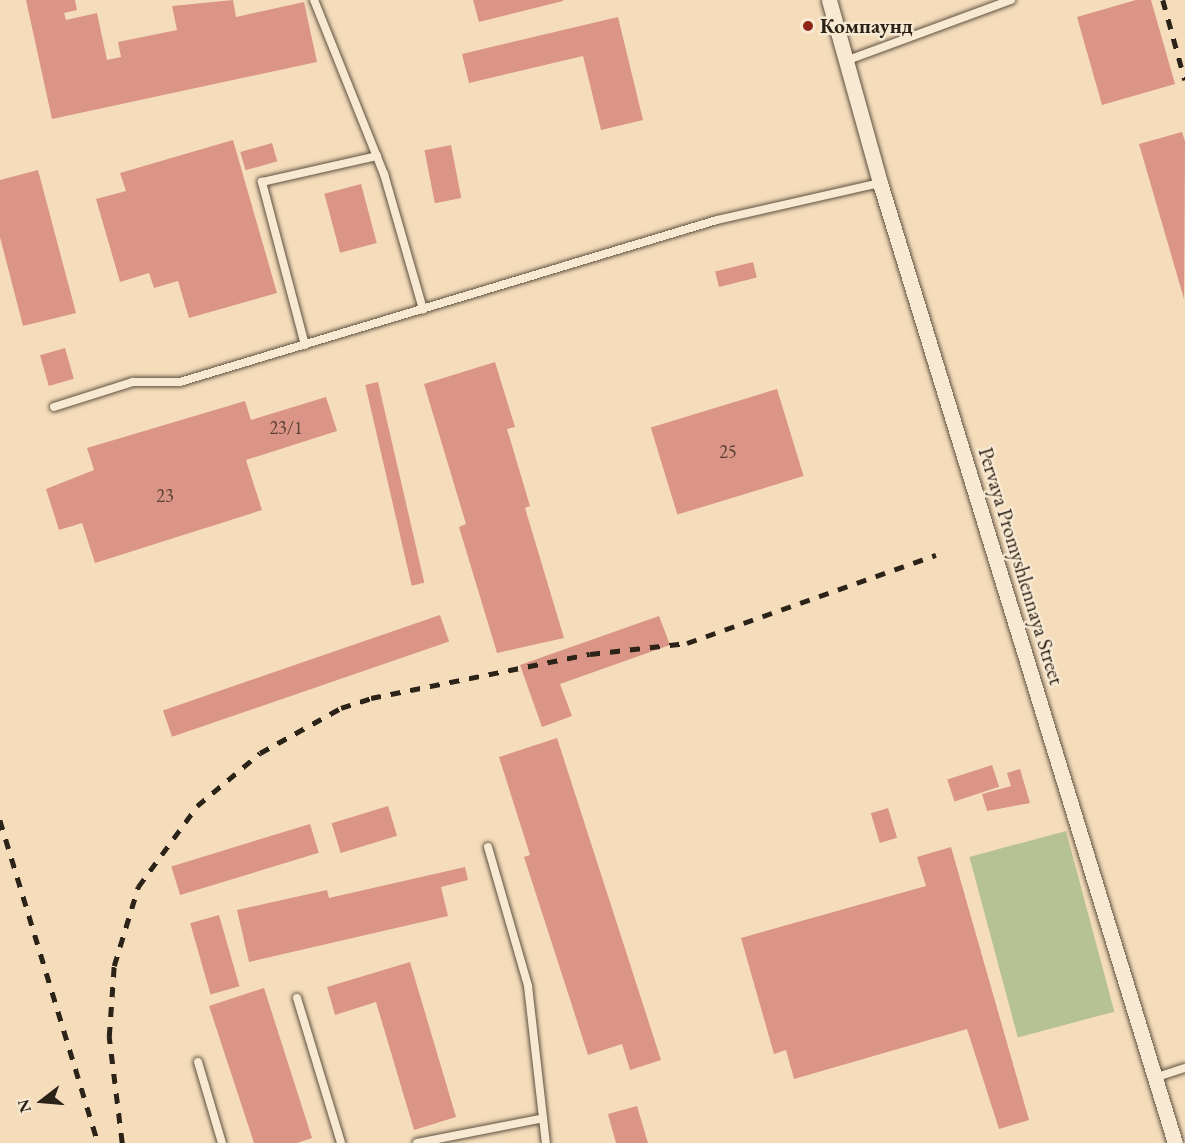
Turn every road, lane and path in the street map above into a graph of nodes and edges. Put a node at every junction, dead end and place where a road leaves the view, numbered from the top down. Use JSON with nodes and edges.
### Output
{"nodes":[{"id":1,"x":314,"y":0,"type":"edge"},
{"id":2,"x":829,"y":0,"type":"edge"},
{"id":3,"x":1011,"y":0,"type":"edge"},
{"id":4,"x":845,"y":61,"type":"junction"},
{"id":5,"x":377,"y":156,"type":"junction"},
{"id":6,"x":880,"y":183,"type":"junction"},
{"id":7,"x":423,"y":309,"type":"junction"},
{"id":8,"x":305,"y":345,"type":"junction"},
{"id":9,"x":54,"y":407,"type":"dead end"},
{"id":10,"x":488,"y":847,"type":"dead end"},
{"id":11,"x":297,"y":998,"type":"dead end"},
{"id":12,"x":198,"y":1062,"type":"dead end"},
{"id":13,"x":1185,"y":1068,"type":"edge"},
{"id":14,"x":1157,"y":1077,"type":"junction"},
{"id":15,"x":539,"y":1119,"type":"junction"},
{"id":16,"x":222,"y":1143,"type":"edge"},
{"id":17,"x":341,"y":1143,"type":"edge"},
{"id":18,"x":417,"y":1143,"type":"edge"},
{"id":19,"x":546,"y":1143,"type":"edge"},
{"id":20,"x":1176,"y":1143,"type":"edge"}],
"edges":[{"from":1,"to":5,"type":"lane"},
{"from":2,"to":4,"type":"street","name":"Pervaya Promyshlennaya Street"},
{"from":3,"to":4,"type":"lane"},
{"from":4,"to":6,"type":"street","name":"Pervaya Promyshlennaya Street"},
{"from":5,"to":7,"type":"lane"},
{"from":5,"to":8,"type":"lane"},
{"from":6,"to":7,"type":"lane"},
{"from":6,"to":14,"type":"street","name":"Pervaya Promyshlennaya Street"},
{"from":7,"to":8,"type":"lane"},
{"from":8,"to":9,"type":"lane"},
{"from":10,"to":15,"type":"lane"},
{"from":11,"to":17,"type":"lane"},
{"from":12,"to":16,"type":"lane"},
{"from":13,"to":14,"type":"lane"},
{"from":14,"to":20,"type":"street","name":"Pervaya Promyshlennaya Street"},
{"from":15,"to":18,"type":"lane"},
{"from":15,"to":19,"type":"lane"}]}
